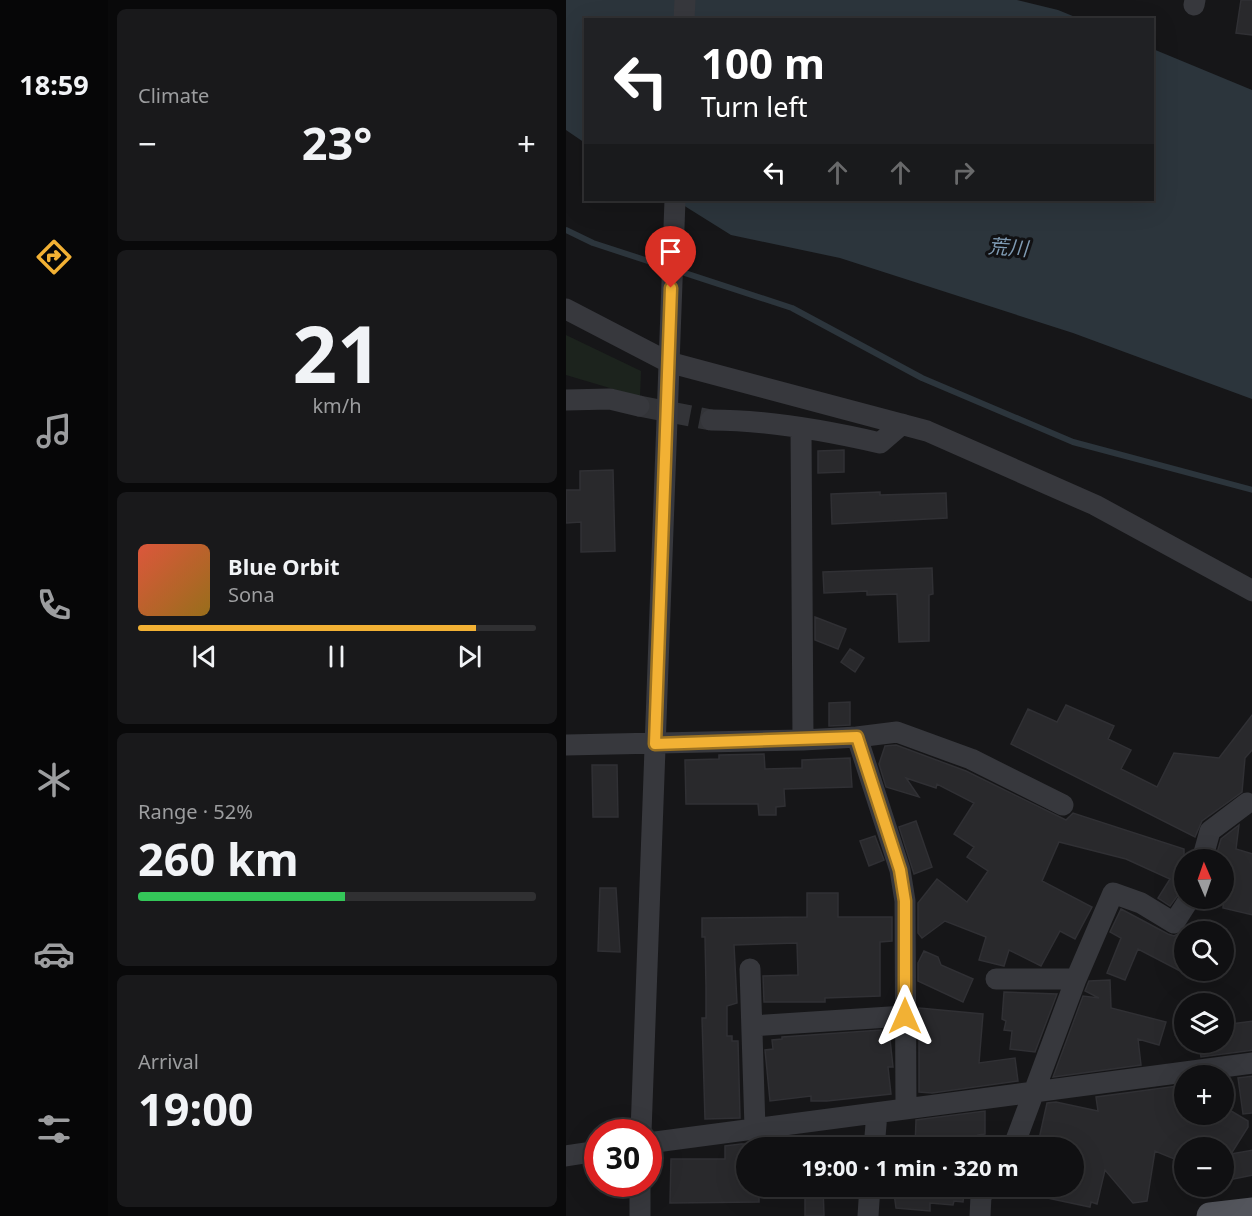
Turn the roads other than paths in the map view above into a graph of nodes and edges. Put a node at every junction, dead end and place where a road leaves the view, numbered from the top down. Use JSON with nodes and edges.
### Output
{"nodes":[{"id":1,"x":685,"y":0,"type":"edge"},
{"id":2,"x":684,"y":18,"type":"edge"},
{"id":3,"x":676,"y":201,"type":"edge"},
{"id":4,"x":566,"y":309,"type":"edge"},
{"id":5,"x":668,"y":359,"type":"junction"},
{"id":6,"x":566,"y":400,"type":"edge"},
{"id":7,"x":639,"y":406,"type":"tunnel mouth"},
{"id":8,"x":711,"y":420,"type":"tunnel mouth"},
{"id":9,"x":902,"y":424,"type":"junction"},
{"id":10,"x":801,"y":429,"type":"junction"},
{"id":11,"x":1253,"y":591,"type":"edge"},
{"id":12,"x":857,"y":737,"type":"junction"},
{"id":13,"x":803,"y":740,"type":"junction"},
{"id":14,"x":655,"y":744,"type":"junction"},
{"id":15,"x":566,"y":745,"type":"edge"},
{"id":16,"x":1251,"y":797,"type":"edge"},
{"id":17,"x":1062,"y":805,"type":"dead end"},
{"id":18,"x":1205,"y":849,"type":"edge"},
{"id":19,"x":1183,"y":909,"type":"edge"},
{"id":20,"x":750,"y":969,"type":"dead end"},
{"id":21,"x":996,"y":979,"type":"dead end"},
{"id":22,"x":1076,"y":980,"type":"junction"},
{"id":23,"x":905,"y":1016,"type":"junction"},
{"id":24,"x":752,"y":1026,"type":"junction"},
{"id":25,"x":1253,"y":1063,"type":"edge"},
{"id":26,"x":1035,"y":1091,"type":"junction"},
{"id":27,"x":906,"y":1108,"type":"junction"},
{"id":28,"x":877,"y":1113,"type":"junction"},
{"id":29,"x":641,"y":1119,"type":"edge"},
{"id":30,"x":755,"y":1128,"type":"junction"},
{"id":31,"x":875,"y":1137,"type":"edge"},
{"id":32,"x":1017,"y":1137,"type":"edge"},
{"id":33,"x":662,"y":1141,"type":"edge"},
{"id":34,"x":584,"y":1153,"type":"edge"},
{"id":35,"x":566,"y":1156,"type":"edge"},
{"id":36,"x":640,"y":1197,"type":"edge"},
{"id":37,"x":869,"y":1197,"type":"edge"},
{"id":38,"x":981,"y":1197,"type":"edge"},
{"id":39,"x":1253,"y":1211,"type":"edge"},
{"id":40,"x":640,"y":1216,"type":"edge"},
{"id":41,"x":868,"y":1216,"type":"edge"},
{"id":42,"x":980,"y":1216,"type":"edge"},
{"id":43,"x":1210,"y":1216,"type":"edge"}],
"edges":[{"from":1,"to":2,"type":"street"},
{"from":3,"to":5,"type":"street"},
{"from":4,"to":5,"type":"street"},
{"from":5,"to":9,"type":"street"},
{"from":5,"to":14,"type":"street"},
{"from":6,"to":7,"type":"street"},
{"from":8,"to":10,"type":"street"},
{"from":9,"to":10,"type":"street"},
{"from":9,"to":11,"type":"street"},
{"from":10,"to":13,"type":"street"},
{"from":12,"to":13,"type":"street"},
{"from":12,"to":17,"type":"street"},
{"from":12,"to":23,"type":"street"},
{"from":13,"to":14,"type":"street"},
{"from":14,"to":15,"type":"street"},
{"from":14,"to":29,"type":"street"},
{"from":16,"to":18,"type":"street"},
{"from":19,"to":22,"type":"street"},
{"from":20,"to":24,"type":"street"},
{"from":21,"to":22,"type":"street"},
{"from":22,"to":26,"type":"street"},
{"from":23,"to":24,"type":"street"},
{"from":23,"to":27,"type":"street"},
{"from":24,"to":30,"type":"street"},
{"from":25,"to":26,"type":"street"},
{"from":26,"to":27,"type":"street"},
{"from":26,"to":32,"type":"street"},
{"from":27,"to":28,"type":"street"},
{"from":28,"to":30,"type":"street"},
{"from":28,"to":31,"type":"street"},
{"from":30,"to":33,"type":"street"},
{"from":34,"to":35,"type":"street"},
{"from":36,"to":40,"type":"street"},
{"from":37,"to":41,"type":"street"},
{"from":38,"to":42,"type":"street"},
{"from":39,"to":43,"type":"main road"}]}
